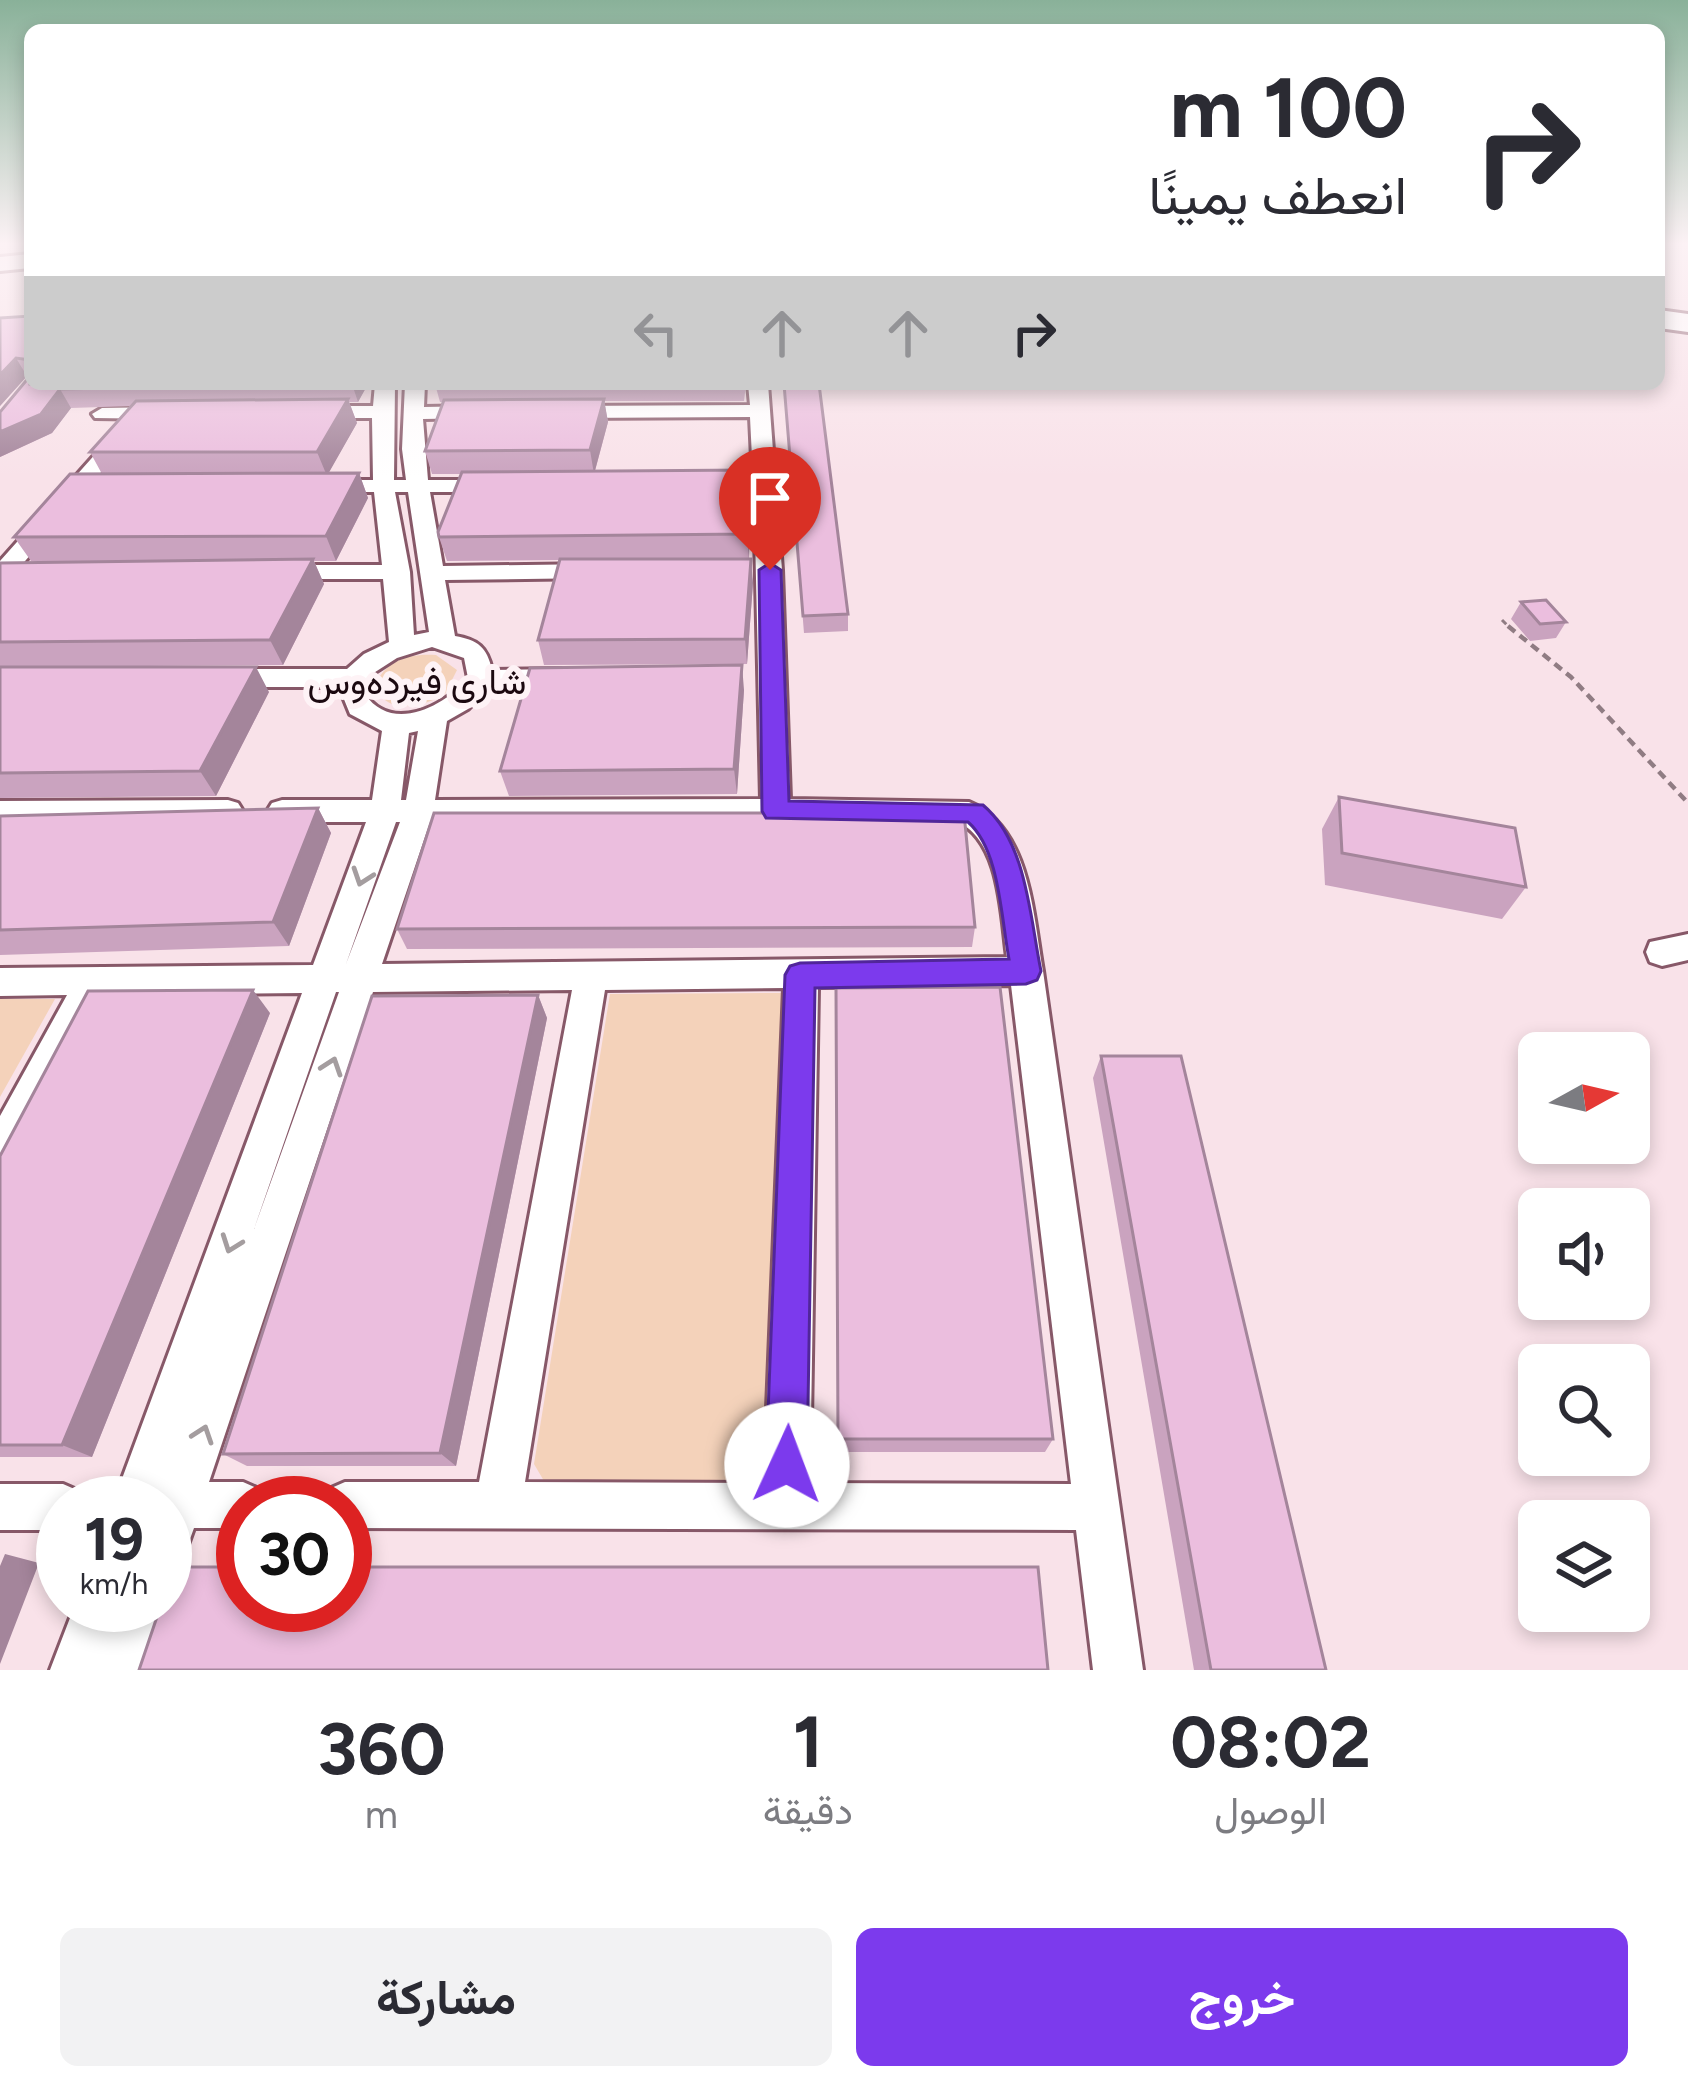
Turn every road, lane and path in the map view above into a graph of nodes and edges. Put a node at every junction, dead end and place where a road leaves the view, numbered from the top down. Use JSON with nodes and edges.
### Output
{"nodes":[{"id":1,"x":384,"y":390,"type":"edge"},
{"id":2,"x":414,"y":390,"type":"edge"},
{"id":3,"x":758,"y":390,"type":"edge"},
{"id":4,"x":759,"y":411,"type":"junction"},
{"id":5,"x":294,"y":412,"type":"edge"},
{"id":6,"x":381,"y":412,"type":"junction"},
{"id":7,"x":504,"y":412,"type":"edge"},
{"id":8,"x":550,"y":412,"type":"edge"},
{"id":9,"x":141,"y":413,"type":"junction"},
{"id":10,"x":184,"y":413,"type":"edge"},
{"id":11,"x":412,"y":413,"type":"junction"},
{"id":12,"x":102,"y":414,"type":"dead end"},
{"id":13,"x":694,"y":484,"type":"edge"},
{"id":14,"x":763,"y":484,"type":"junction"},
{"id":15,"x":383,"y":485,"type":"junction"},
{"id":16,"x":289,"y":486,"type":"edge"},
{"id":17,"x":510,"y":486,"type":"edge"},
{"id":18,"x":418,"y":487,"type":"junction"},
{"id":19,"x":626,"y":571,"type":"edge"},
{"id":20,"x":258,"y":572,"type":"edge"},
{"id":21,"x":398,"y":572,"type":"junction"},
{"id":22,"x":434,"y":573,"type":"junction"},
{"id":23,"x":9,"y":574,"type":"edge"},
{"id":24,"x":1502,"y":620,"type":"dead end"},
{"id":25,"x":442,"y":640,"type":"junction"},
{"id":26,"x":403,"y":644,"type":"junction"},
{"id":27,"x":355,"y":677,"type":"junction"},
{"id":28,"x":189,"y":678,"type":"edge"},
{"id":29,"x":593,"y":678,"type":"edge"},
{"id":30,"x":481,"y":679,"type":"junction"},
{"id":31,"x":416,"y":720,"type":"junction"},
{"id":32,"x":1688,"y":803,"type":"edge"},
{"id":33,"x":402,"y":810,"type":"junction"},
{"id":34,"x":776,"y":811,"type":"junction"},
{"id":35,"x":0,"y":812,"type":"edge"},
{"id":36,"x":1026,"y":971,"type":"junction"},
{"id":37,"x":800,"y":975,"type":"junction"},
{"id":38,"x":591,"y":976,"type":"junction"},
{"id":39,"x":345,"y":978,"type":"junction"},
{"id":40,"x":92,"y":981,"type":"junction"},
{"id":41,"x":0,"y":982,"type":"edge"},
{"id":42,"x":0,"y":1153,"type":"edge"},
{"id":43,"x":174,"y":1476,"type":"edge"},
{"id":44,"x":372,"y":1505,"type":"edge"},
{"id":45,"x":498,"y":1505,"type":"junction"},
{"id":46,"x":36,"y":1507,"type":"edge"},
{"id":47,"x":1097,"y":1507,"type":"junction"},
{"id":48,"x":0,"y":1508,"type":"edge"},
{"id":49,"x":785,"y":1509,"type":"junction"},
{"id":50,"x":88,"y":1632,"type":"edge"},
{"id":51,"x":136,"y":1632,"type":"edge"},
{"id":52,"x":75,"y":1670,"type":"edge"},
{"id":53,"x":123,"y":1670,"type":"edge"},
{"id":54,"x":1118,"y":1670,"type":"edge"}],
"edges":[{"from":1,"to":6,"type":"street"},
{"from":2,"to":11,"type":"street"},
{"from":3,"to":4,"type":"street"},
{"from":4,"to":8,"type":"street"},
{"from":4,"to":14,"type":"street"},
{"from":5,"to":6,"type":"street"},
{"from":6,"to":15,"type":"street"},
{"from":7,"to":11,"type":"street"},
{"from":9,"to":10,"type":"street"},
{"from":9,"to":12,"type":"street"},
{"from":9,"to":23,"type":"street"},
{"from":11,"to":18,"type":"street"},
{"from":13,"to":14,"type":"street"},
{"from":14,"to":34,"type":"street"},
{"from":15,"to":16,"type":"street"},
{"from":15,"to":18,"type":"street"},
{"from":15,"to":21,"type":"street"},
{"from":17,"to":18,"type":"street"},
{"from":18,"to":22,"type":"street"},
{"from":19,"to":22,"type":"street"},
{"from":20,"to":21,"type":"street"},
{"from":21,"to":26,"type":"street"},
{"from":22,"to":25,"type":"street"},
{"from":24,"to":32,"type":"path"},
{"from":25,"to":26,"type":"street"},
{"from":25,"to":30,"type":"street"},
{"from":26,"to":27,"type":"street"},
{"from":27,"to":28,"type":"street"},
{"from":27,"to":31,"type":"street"},
{"from":29,"to":30,"type":"street"},
{"from":30,"to":31,"type":"street"},
{"from":31,"to":33,"type":"street"},
{"from":33,"to":34,"type":"street"},
{"from":33,"to":35,"type":"street"},
{"from":33,"to":39,"type":"street"},
{"from":34,"to":36,"type":"street"},
{"from":36,"to":37,"type":"street"},
{"from":36,"to":47,"type":"street"},
{"from":37,"to":38,"type":"street"},
{"from":37,"to":49,"type":"street"},
{"from":38,"to":39,"type":"street"},
{"from":38,"to":45,"type":"street"},
{"from":39,"to":40,"type":"street"},
{"from":39,"to":43,"type":"street"},
{"from":40,"to":41,"type":"street"},
{"from":40,"to":42,"type":"street"},
{"from":44,"to":45,"type":"street"},
{"from":45,"to":49,"type":"street"},
{"from":46,"to":48,"type":"street"},
{"from":47,"to":49,"type":"street"},
{"from":47,"to":54,"type":"street"},
{"from":50,"to":52,"type":"street"},
{"from":51,"to":53,"type":"street"}]}
